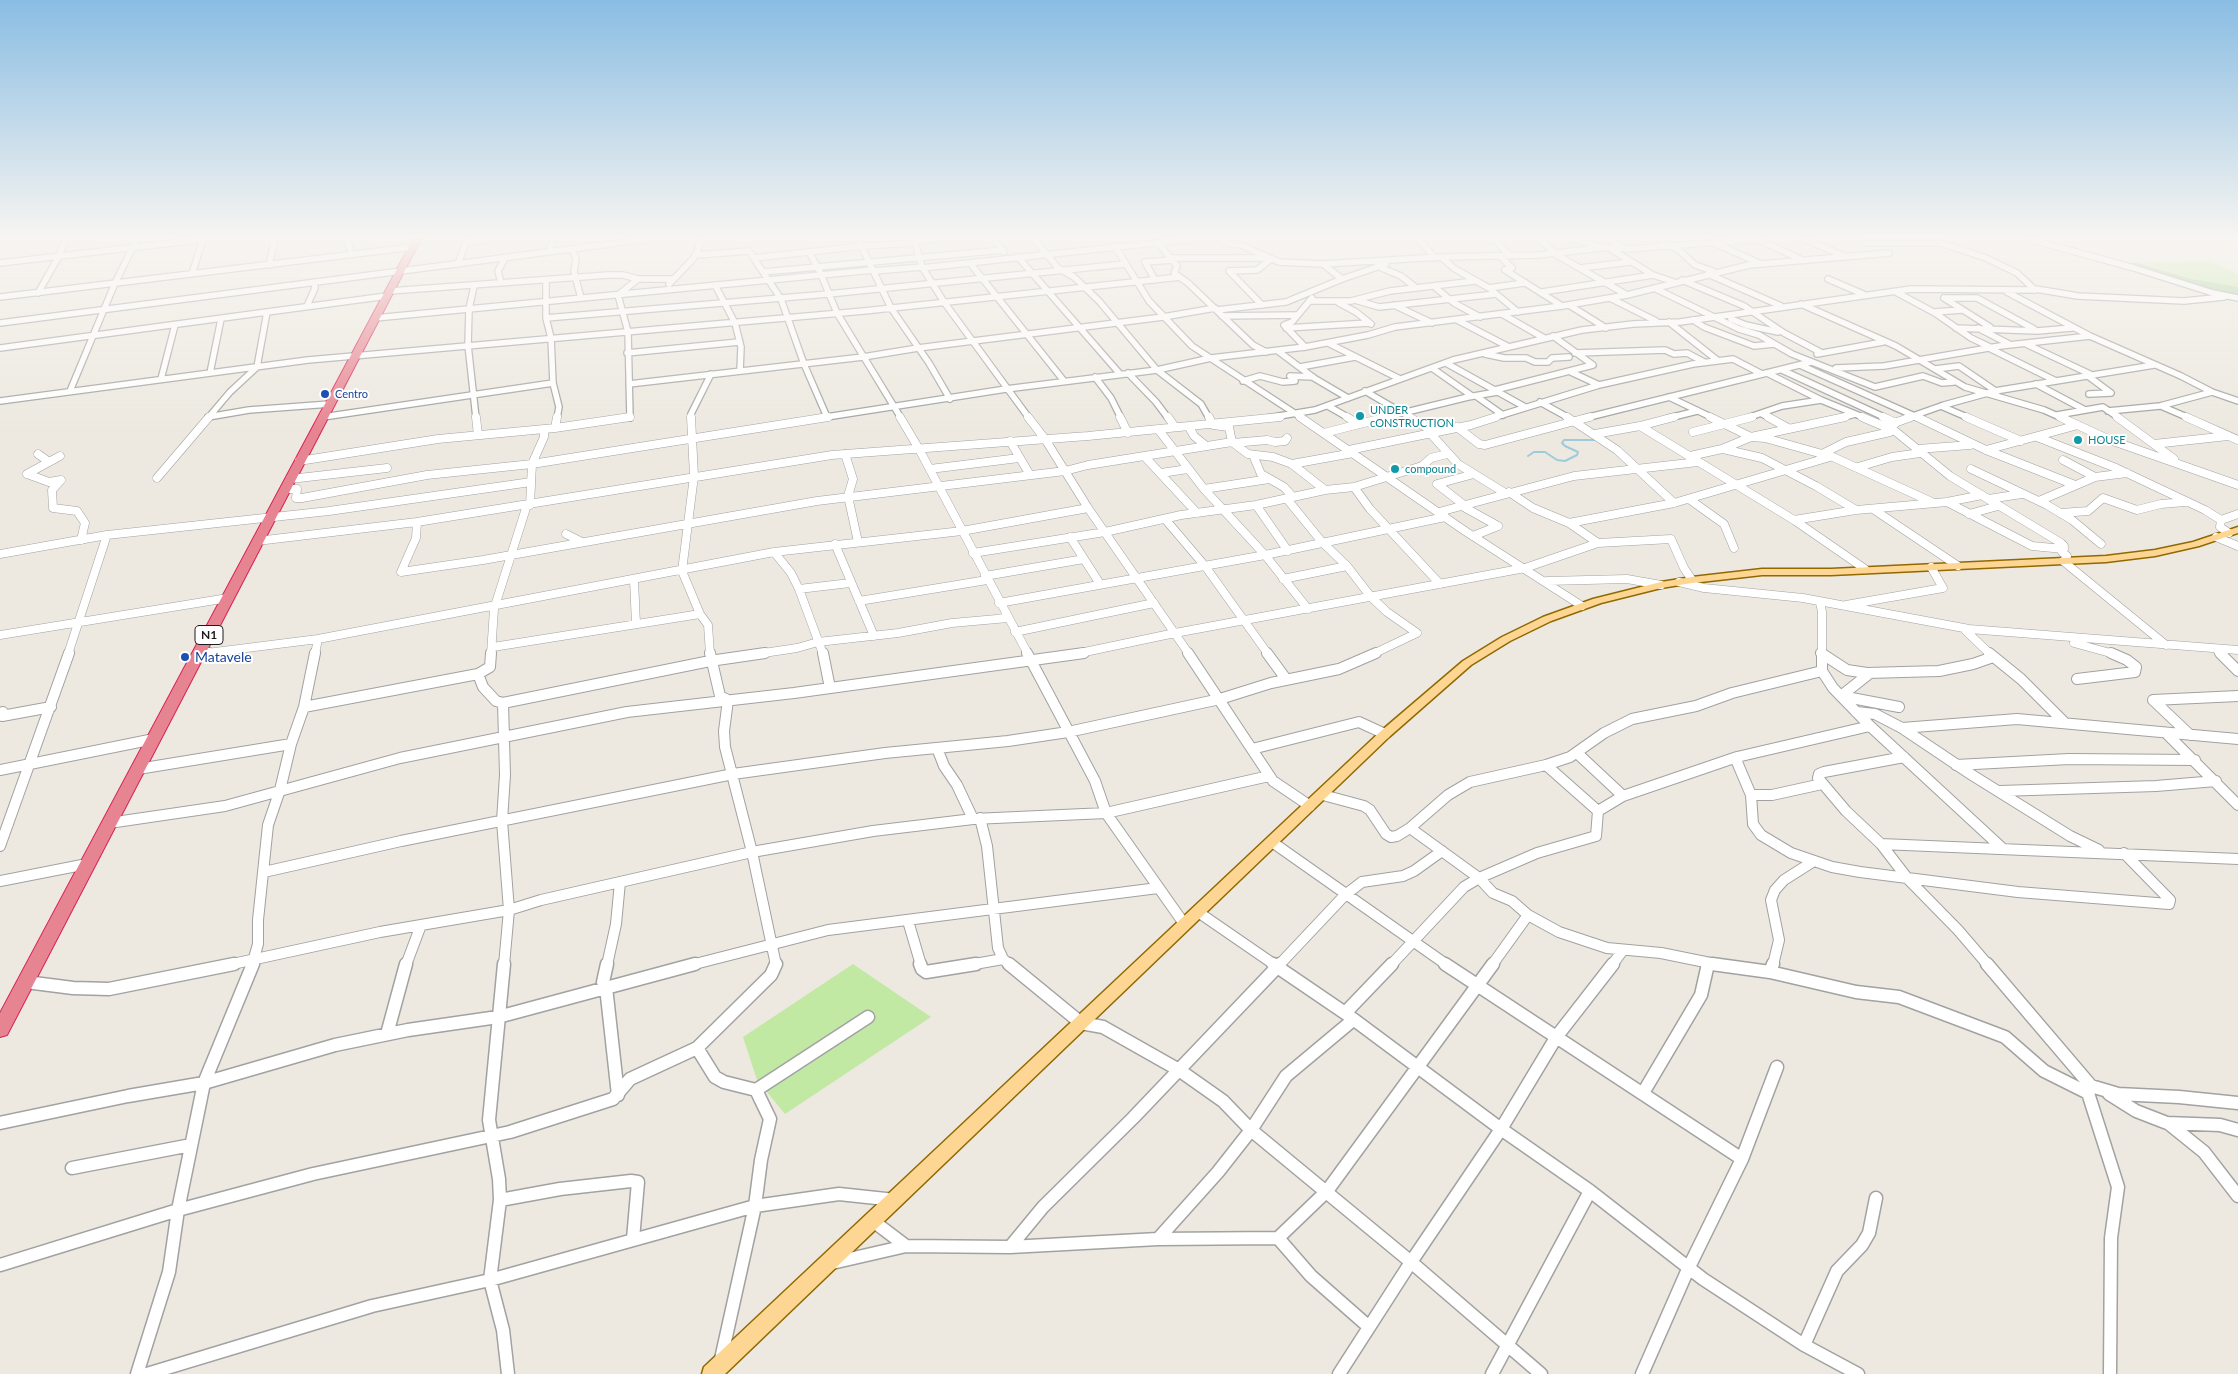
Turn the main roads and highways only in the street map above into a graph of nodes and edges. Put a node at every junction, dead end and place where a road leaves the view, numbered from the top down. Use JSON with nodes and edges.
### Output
{"nodes":[{"id":1,"x":383,"y":303,"type":"edge"},
{"id":2,"x":2234,"y":532,"type":"edge"},
{"id":3,"x":4,"y":1016,"type":"edge"},
{"id":4,"x":0,"y":1030,"type":"edge"},
{"id":5,"x":715,"y":1370,"type":"edge"}],
"edges":[{"from":1,"to":3,"type":"highway","number":"N1"},
{"from":2,"to":5,"type":"main road"},
{"from":3,"to":4,"type":"highway","number":"N1"}]}
